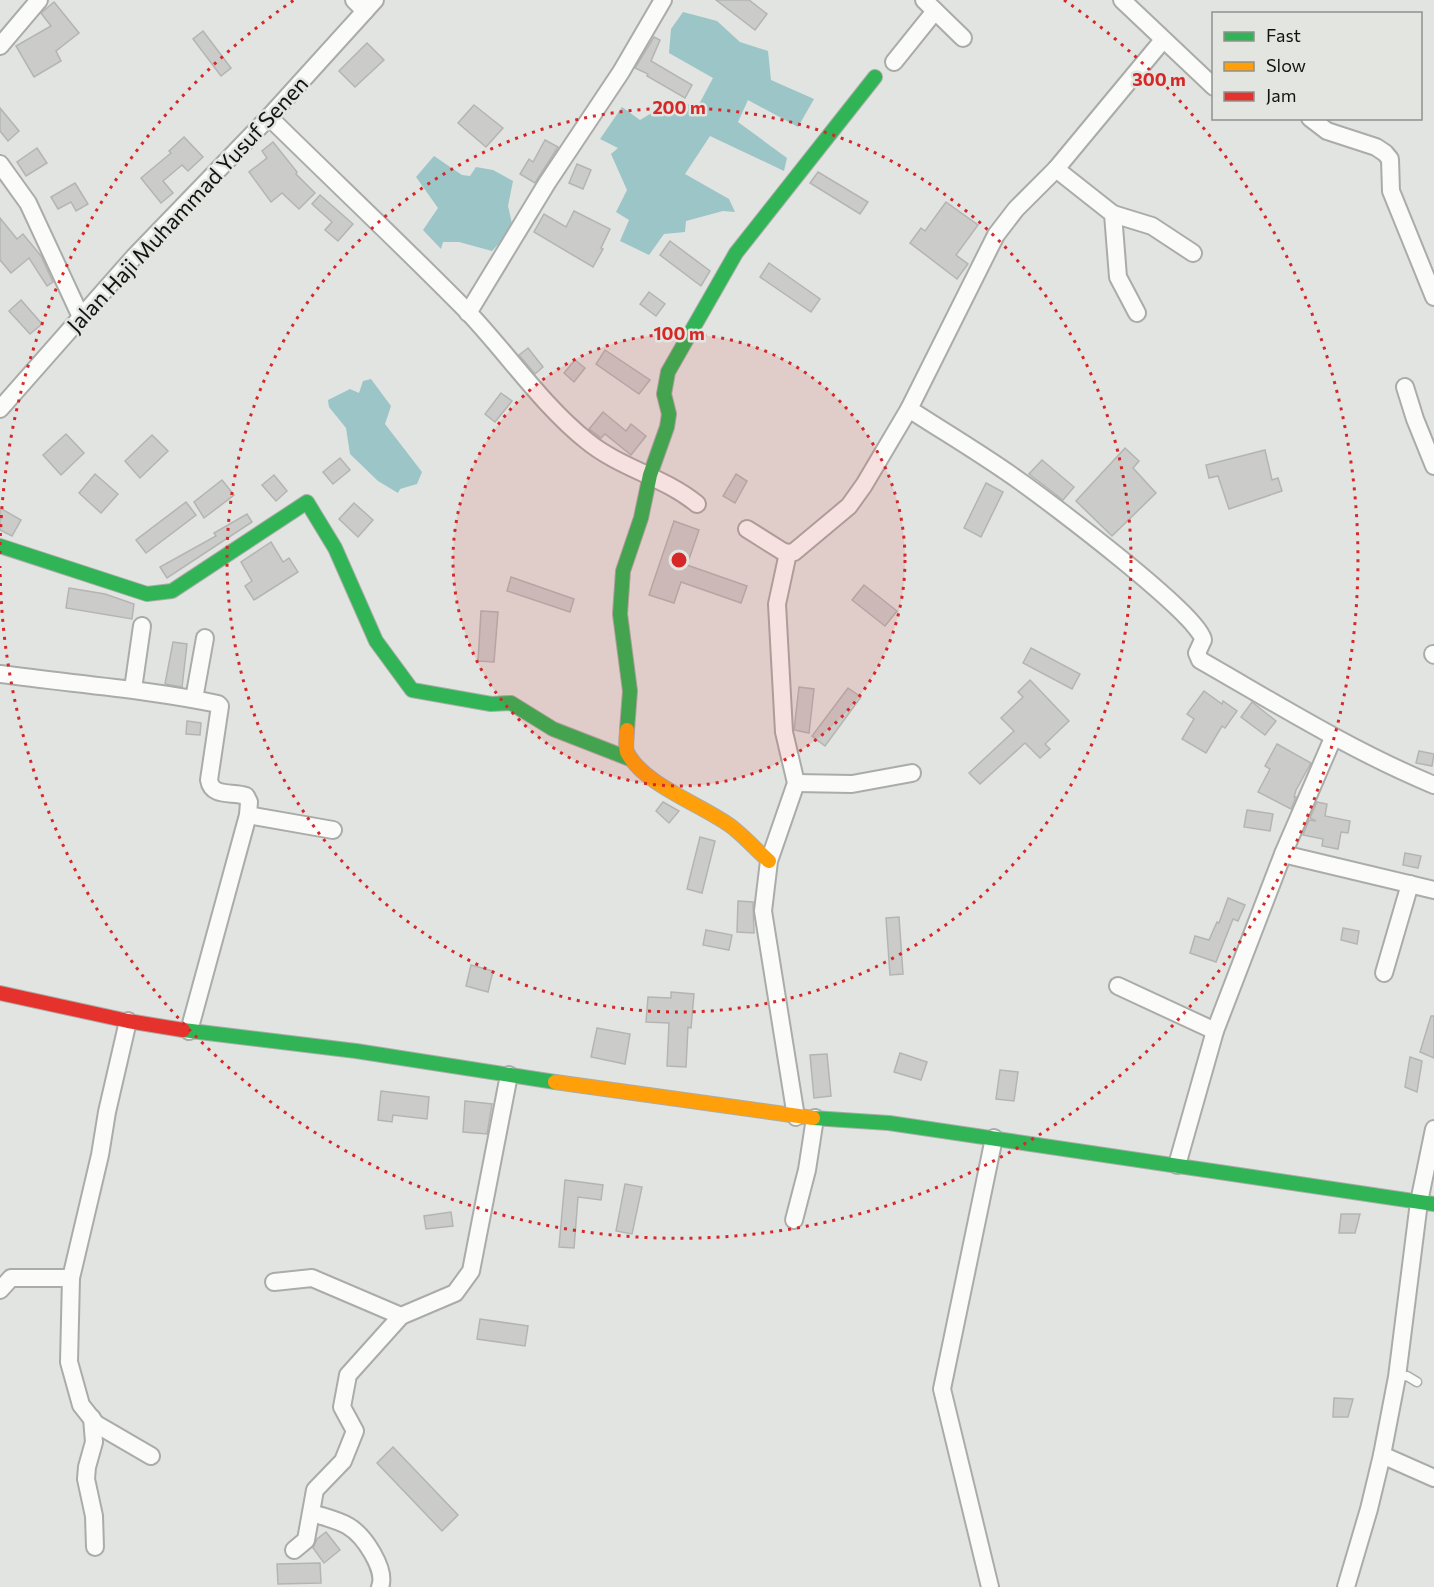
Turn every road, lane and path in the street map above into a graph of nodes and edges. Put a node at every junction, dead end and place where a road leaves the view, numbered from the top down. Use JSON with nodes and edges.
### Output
{"nodes":[{"id":1,"x":39,"y":0,"type":"edge"},
{"id":2,"x":663,"y":0,"type":"edge"},
{"id":3,"x":1122,"y":0,"type":"edge"},
{"id":4,"x":364,"y":4,"type":"edge"},
{"id":5,"x":930,"y":6,"type":"edge"},
{"id":6,"x":963,"y":38,"type":"dead end"},
{"id":7,"x":1163,"y":40,"type":"junction"},
{"id":8,"x":0,"y":46,"type":"edge"},
{"id":9,"x":894,"y":62,"type":"dead end"},
{"id":10,"x":875,"y":77,"type":"dead end"},
{"id":11,"x":1212,"y":85,"type":"edge"},
{"id":12,"x":269,"y":117,"type":"junction"},
{"id":13,"x":1313,"y":120,"type":"edge"},
{"id":14,"x":0,"y":164,"type":"edge"},
{"id":15,"x":1056,"y":169,"type":"junction"},
{"id":16,"x":1113,"y":214,"type":"junction"},
{"id":17,"x":1193,"y":253,"type":"dead end"},
{"id":18,"x":1434,"y":297,"type":"edge"},
{"id":19,"x":468,"y":313,"type":"junction"},
{"id":20,"x":1137,"y":313,"type":"dead end"},
{"id":21,"x":81,"y":317,"type":"junction"},
{"id":22,"x":1405,"y":387,"type":"dead end"},
{"id":23,"x":1,"y":407,"type":"edge"},
{"id":24,"x":909,"y":409,"type":"junction"},
{"id":25,"x":1434,"y":466,"type":"edge"},
{"id":26,"x":650,"y":475,"type":"junction"},
{"id":27,"x":697,"y":504,"type":"dead end"},
{"id":28,"x":747,"y":529,"type":"dead end"},
{"id":29,"x":0,"y":546,"type":"edge"},
{"id":30,"x":788,"y":553,"type":"junction"},
{"id":31,"x":142,"y":626,"type":"dead end"},
{"id":32,"x":205,"y":638,"type":"dead end"},
{"id":33,"x":0,"y":674,"type":"edge"},
{"id":34,"x":133,"y":689,"type":"junction"},
{"id":35,"x":194,"y":699,"type":"junction"},
{"id":36,"x":1333,"y":738,"type":"junction"},
{"id":37,"x":630,"y":759,"type":"junction"},
{"id":38,"x":912,"y":774,"type":"dead end"},
{"id":39,"x":796,"y":783,"type":"junction"},
{"id":40,"x":1434,"y":785,"type":"edge"},
{"id":41,"x":248,"y":815,"type":"junction"},
{"id":42,"x":333,"y":830,"type":"dead end"},
{"id":43,"x":1283,"y":854,"type":"junction"},
{"id":44,"x":769,"y":861,"type":"junction"},
{"id":45,"x":1410,"y":884,"type":"junction"},
{"id":46,"x":1434,"y":890,"type":"edge"},
{"id":47,"x":1384,"y":973,"type":"dead end"},
{"id":48,"x":1118,"y":986,"type":"dead end"},
{"id":49,"x":0,"y":993,"type":"edge"},
{"id":50,"x":128,"y":1022,"type":"junction"},
{"id":51,"x":189,"y":1031,"type":"junction"},
{"id":52,"x":1215,"y":1031,"type":"junction"},
{"id":53,"x":509,"y":1076,"type":"junction"},
{"id":54,"x":795,"y":1117,"type":"junction"},
{"id":55,"x":815,"y":1119,"type":"junction"},
{"id":56,"x":1434,"y":1129,"type":"edge"},
{"id":57,"x":994,"y":1138,"type":"junction"},
{"id":58,"x":1177,"y":1165,"type":"junction"},
{"id":59,"x":1426,"y":1203,"type":"edge"},
{"id":60,"x":794,"y":1220,"type":"dead end"},
{"id":61,"x":71,"y":1278,"type":"junction"},
{"id":62,"x":4,"y":1281,"type":"edge"},
{"id":63,"x":273,"y":1282,"type":"dead end"},
{"id":64,"x":401,"y":1316,"type":"junction"},
{"id":65,"x":1397,"y":1377,"type":"junction"},
{"id":66,"x":1416,"y":1382,"type":"dead end"},
{"id":67,"x":92,"y":1419,"type":"junction"},
{"id":68,"x":1382,"y":1455,"type":"junction"},
{"id":69,"x":151,"y":1456,"type":"dead end"},
{"id":70,"x":1434,"y":1478,"type":"edge"},
{"id":71,"x":312,"y":1513,"type":"junction"},
{"id":72,"x":95,"y":1547,"type":"dead end"},
{"id":73,"x":294,"y":1550,"type":"dead end"},
{"id":74,"x":380,"y":1587,"type":"edge"},
{"id":75,"x":990,"y":1587,"type":"edge"},
{"id":76,"x":1346,"y":1587,"type":"edge"}],
"edges":[{"from":1,"to":8,"type":"street"},
{"from":2,"to":19,"type":"street"},
{"from":3,"to":7,"type":"street"},
{"from":4,"to":12,"type":"street","name":"Jalan Haji Muhammad Yusuf Senen"},
{"from":5,"to":6,"type":"street"},
{"from":5,"to":9,"type":"street"},
{"from":7,"to":11,"type":"street"},
{"from":7,"to":15,"type":"street"},
{"from":10,"to":26,"type":"street"},
{"from":12,"to":19,"type":"street"},
{"from":12,"to":21,"type":"street","name":"Jalan Haji Muhammad Yusuf Senen"},
{"from":13,"to":18,"type":"street"},
{"from":14,"to":21,"type":"street"},
{"from":15,"to":16,"type":"street"},
{"from":15,"to":24,"type":"street"},
{"from":16,"to":17,"type":"street"},
{"from":16,"to":20,"type":"street"},
{"from":19,"to":26,"type":"street"},
{"from":21,"to":23,"type":"street","name":"Jalan Haji Muhammad Yusuf Senen"},
{"from":22,"to":25,"type":"street"},
{"from":24,"to":30,"type":"street"},
{"from":24,"to":36,"type":"street"},
{"from":26,"to":27,"type":"street"},
{"from":26,"to":37,"type":"street"},
{"from":28,"to":30,"type":"street"},
{"from":29,"to":37,"type":"street"},
{"from":30,"to":39,"type":"street"},
{"from":31,"to":34,"type":"street"},
{"from":32,"to":35,"type":"street"},
{"from":33,"to":34,"type":"street"},
{"from":34,"to":35,"type":"street"},
{"from":35,"to":41,"type":"street"},
{"from":36,"to":40,"type":"street"},
{"from":36,"to":43,"type":"street"},
{"from":37,"to":44,"type":"street"},
{"from":38,"to":39,"type":"street"},
{"from":39,"to":44,"type":"street"},
{"from":41,"to":42,"type":"street"},
{"from":41,"to":51,"type":"street"},
{"from":43,"to":45,"type":"street"},
{"from":43,"to":52,"type":"street"},
{"from":44,"to":54,"type":"street"},
{"from":45,"to":46,"type":"street"},
{"from":45,"to":47,"type":"street"},
{"from":48,"to":52,"type":"street"},
{"from":49,"to":50,"type":"street"},
{"from":50,"to":51,"type":"street"},
{"from":50,"to":61,"type":"street"},
{"from":51,"to":53,"type":"street"},
{"from":52,"to":58,"type":"street"},
{"from":53,"to":54,"type":"street"},
{"from":53,"to":64,"type":"street"},
{"from":54,"to":55,"type":"street"},
{"from":55,"to":57,"type":"street"},
{"from":55,"to":60,"type":"street"},
{"from":56,"to":59,"type":"street"},
{"from":57,"to":58,"type":"street"},
{"from":57,"to":75,"type":"street"},
{"from":58,"to":59,"type":"street"},
{"from":59,"to":65,"type":"street"},
{"from":61,"to":62,"type":"street"},
{"from":61,"to":67,"type":"street"},
{"from":63,"to":64,"type":"street"},
{"from":64,"to":71,"type":"street"},
{"from":65,"to":66,"type":"lane"},
{"from":65,"to":68,"type":"street"},
{"from":67,"to":69,"type":"street"},
{"from":67,"to":72,"type":"street"},
{"from":68,"to":70,"type":"street"},
{"from":68,"to":76,"type":"street"},
{"from":71,"to":73,"type":"street"},
{"from":71,"to":74,"type":"street"}]}
